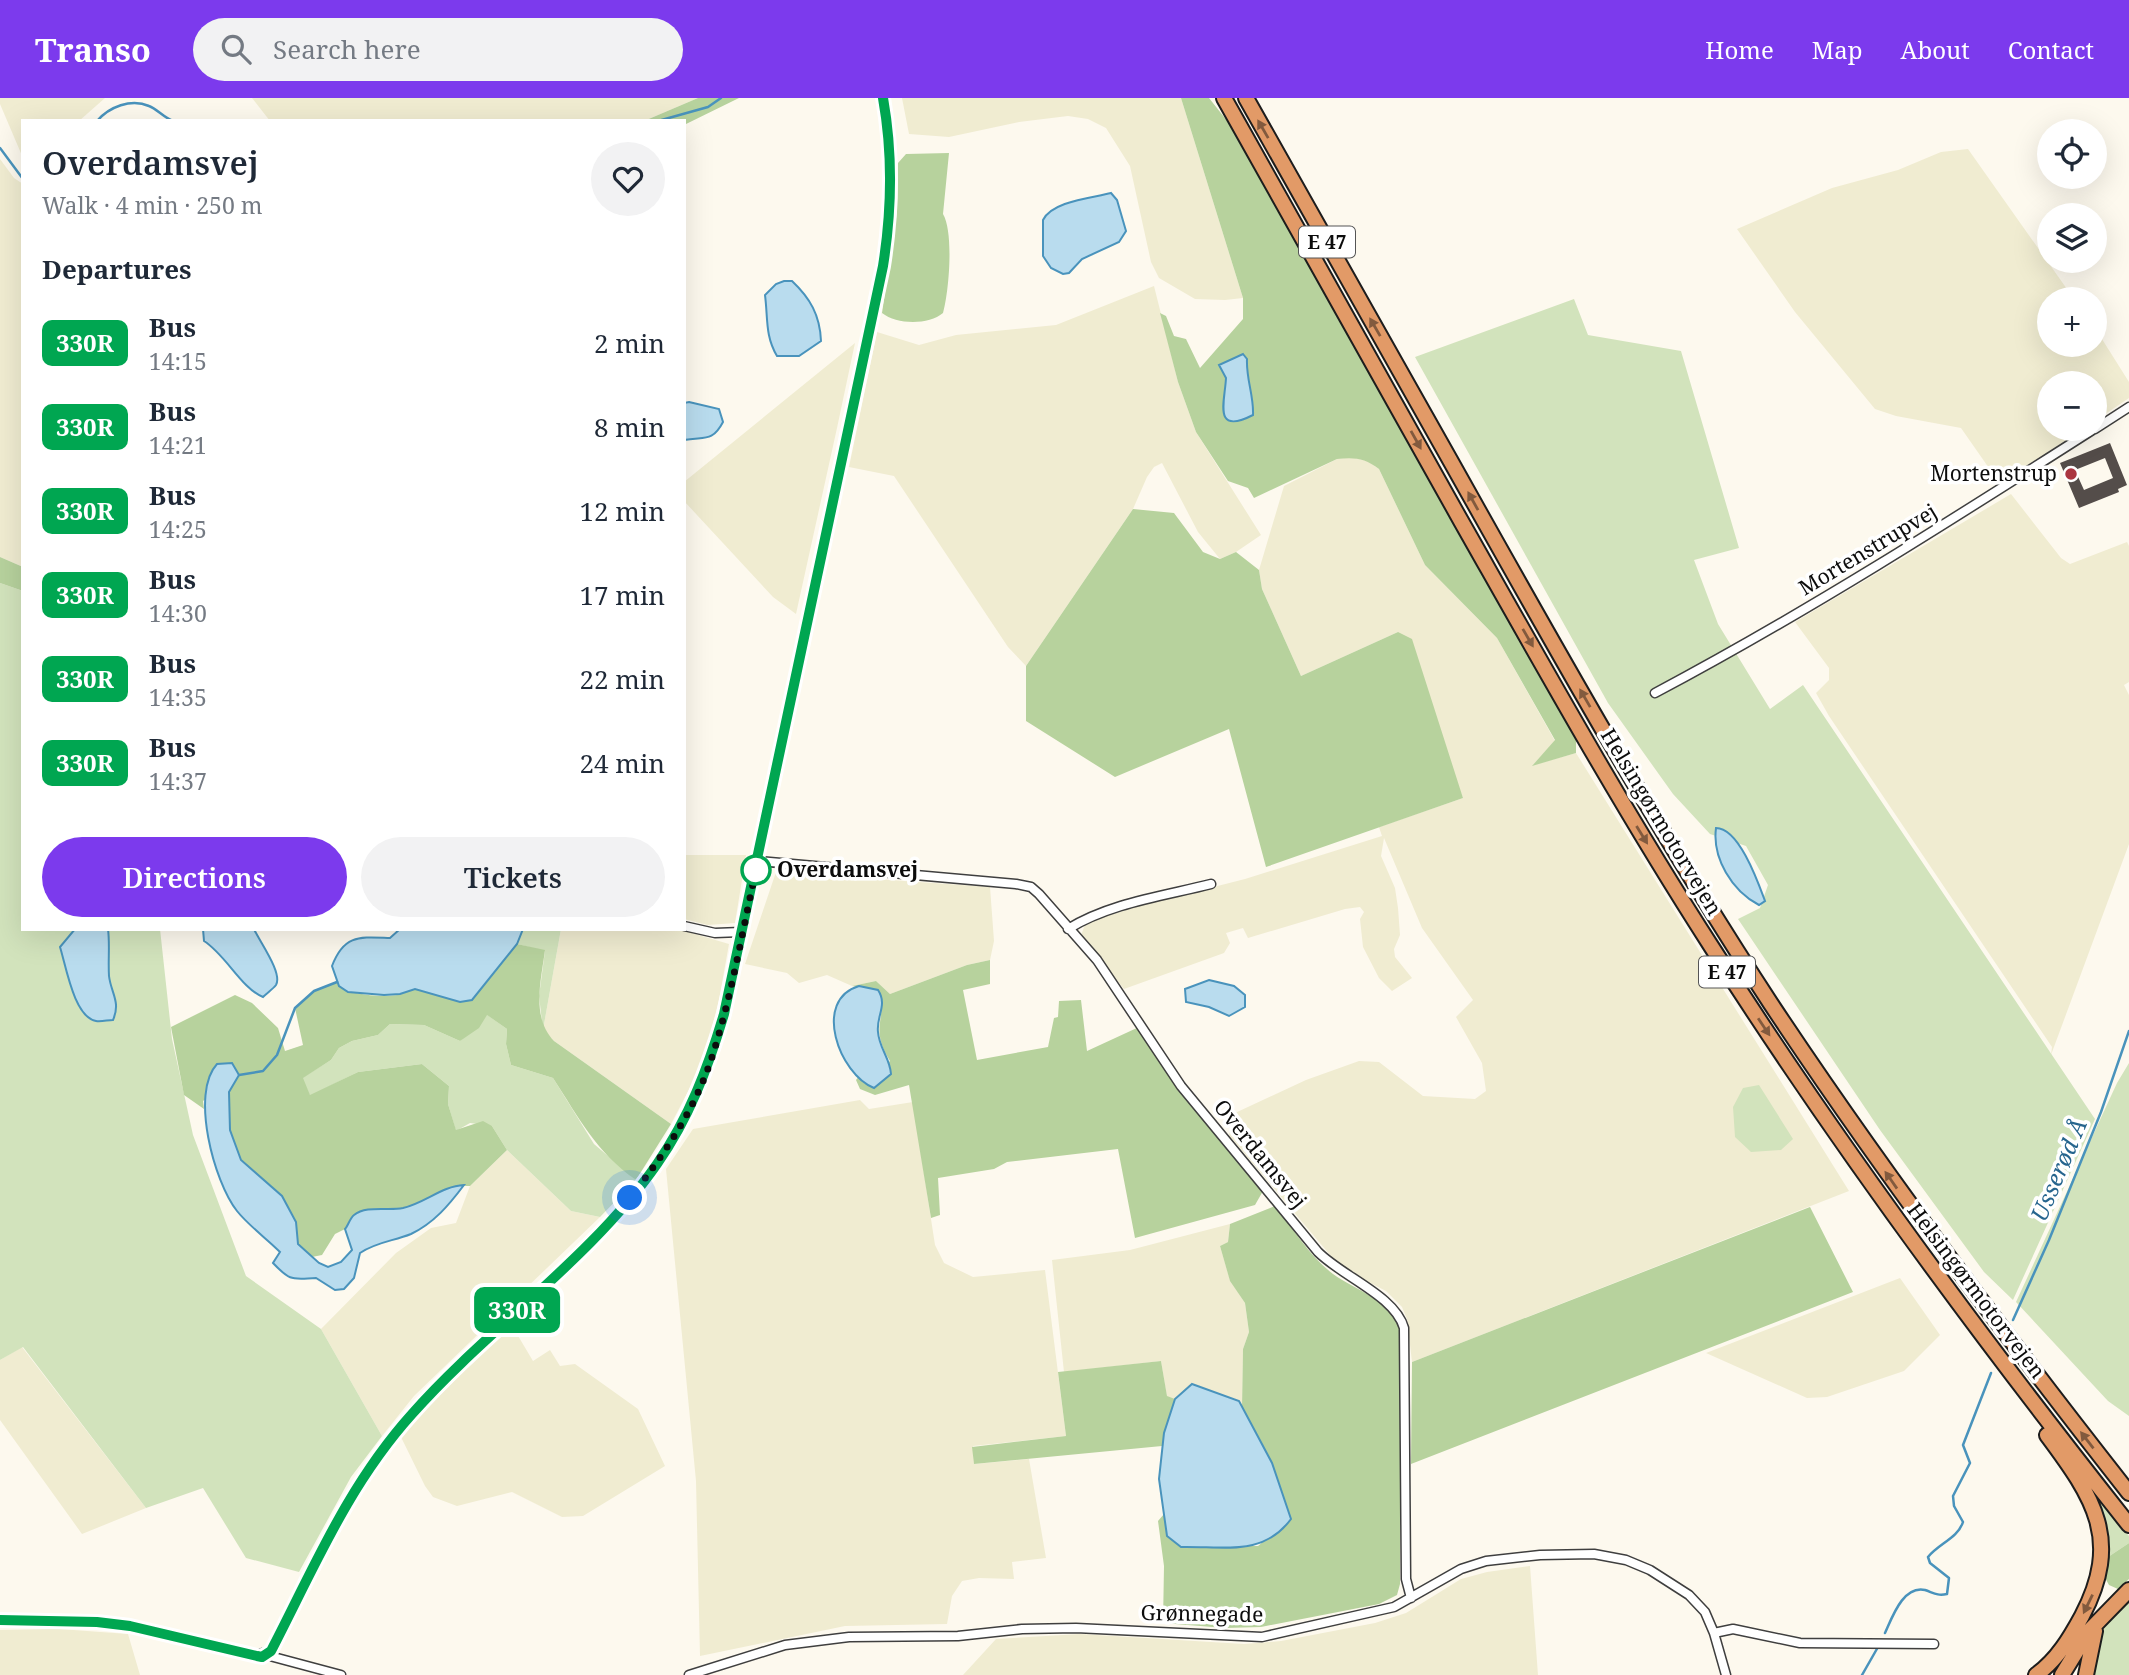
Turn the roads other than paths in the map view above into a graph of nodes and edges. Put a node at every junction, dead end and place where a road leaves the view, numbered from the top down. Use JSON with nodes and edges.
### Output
{"nodes":[{"id":1,"x":883,"y":98,"type":"edge"},
{"id":2,"x":1224,"y":98,"type":"edge"},
{"id":3,"x":1246,"y":98,"type":"edge"},
{"id":4,"x":2129,"y":407,"type":"edge"},
{"id":5,"x":2107,"y":421,"type":"edge"},
{"id":6,"x":2076,"y":441,"type":"edge"},
{"id":7,"x":1655,"y":693,"type":"dead end"},
{"id":8,"x":758,"y":861,"type":"junction"},
{"id":9,"x":1211,"y":884,"type":"dead end"},
{"id":10,"x":686,"y":926,"type":"edge"},
{"id":11,"x":1068,"y":929,"type":"junction"},
{"id":12,"x":741,"y":932,"type":"junction"},
{"id":13,"x":1952,"y":1297,"type":"junction"},
{"id":14,"x":2129,"y":1493,"type":"edge"},
{"id":15,"x":2129,"y":1525,"type":"edge"},
{"id":16,"x":2129,"y":1590,"type":"edge"},
{"id":17,"x":1411,"y":1598,"type":"junction"},
{"id":18,"x":2104,"y":1614,"type":"junction"},
{"id":19,"x":0,"y":1620,"type":"edge"},
{"id":20,"x":1714,"y":1633,"type":"junction"},
{"id":21,"x":1934,"y":1644,"type":"dead end"},
{"id":22,"x":266,"y":1654,"type":"junction"},
{"id":23,"x":341,"y":1675,"type":"edge"},
{"id":24,"x":689,"y":1675,"type":"edge"},
{"id":25,"x":1726,"y":1675,"type":"edge"},
{"id":26,"x":2036,"y":1675,"type":"edge"},
{"id":27,"x":2062,"y":1675,"type":"edge"},
{"id":28,"x":2086,"y":1675,"type":"edge"}],
"edges":[{"from":1,"to":8,"type":"street"},
{"from":2,"to":13,"type":"highway","name":"Helsingørmotorvejen","number":"E 47","one_way":true},
{"from":14,"to":3,"type":"highway","name":"Helsingørmotorvejen","number":"E 47","one_way":true},
{"from":4,"to":5,"type":"street","name":"Mortenstrupvej"},
{"from":6,"to":7,"type":"street","name":"Mortenstrupvej"},
{"from":8,"to":11,"type":"street","name":"Overdamsvej"},
{"from":8,"to":12,"type":"street"},
{"from":9,"to":11,"type":"street"},
{"from":10,"to":12,"type":"street"},
{"from":11,"to":17,"type":"street","name":"Overdamsvej"},
{"from":12,"to":22,"type":"street"},
{"from":13,"to":15,"type":"highway","name":"Helsingørmotorvejen","number":"E 47"},
{"from":13,"to":26,"type":"highway","one_way":true},
{"from":16,"to":18,"type":"highway"},
{"from":17,"to":20,"type":"street","name":"Grønnegade"},
{"from":17,"to":24,"type":"street","name":"Grønnegade"},
{"from":18,"to":27,"type":"highway"},
{"from":18,"to":28,"type":"highway"},
{"from":19,"to":22,"type":"street"},
{"from":20,"to":21,"type":"street"},
{"from":20,"to":25,"type":"street","name":"Grønnegade"},
{"from":22,"to":23,"type":"street"}]}
